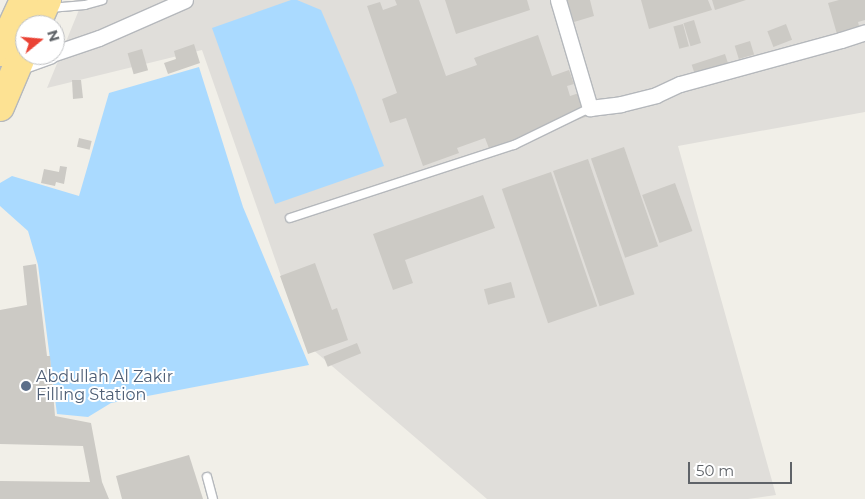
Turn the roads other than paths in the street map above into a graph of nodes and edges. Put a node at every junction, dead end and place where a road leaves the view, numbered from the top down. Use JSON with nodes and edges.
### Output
{"nodes":[{"id":1,"x":102,"y":0,"type":"edge"},
{"id":2,"x":185,"y":0,"type":"edge"},
{"id":3,"x":558,"y":0,"type":"edge"},
{"id":4,"x":37,"y":8,"type":"edge"},
{"id":5,"x":865,"y":32,"type":"edge"},
{"id":6,"x":65,"y":50,"type":"edge"},
{"id":7,"x":14,"y":56,"type":"edge"},
{"id":8,"x":0,"y":107,"type":"edge"},
{"id":9,"x":590,"y":108,"type":"junction"},
{"id":10,"x":290,"y":218,"type":"dead end"},
{"id":11,"x":207,"y":477,"type":"dead end"},
{"id":12,"x":214,"y":499,"type":"edge"}],
"edges":[{"from":1,"to":4,"type":"lane"},
{"from":2,"to":6,"type":"street"},
{"from":3,"to":9,"type":"street"},
{"from":4,"to":7,"type":"highway"},
{"from":5,"to":9,"type":"street"},
{"from":7,"to":8,"type":"highway"},
{"from":9,"to":10,"type":"lane"},
{"from":11,"to":12,"type":"lane"}]}
